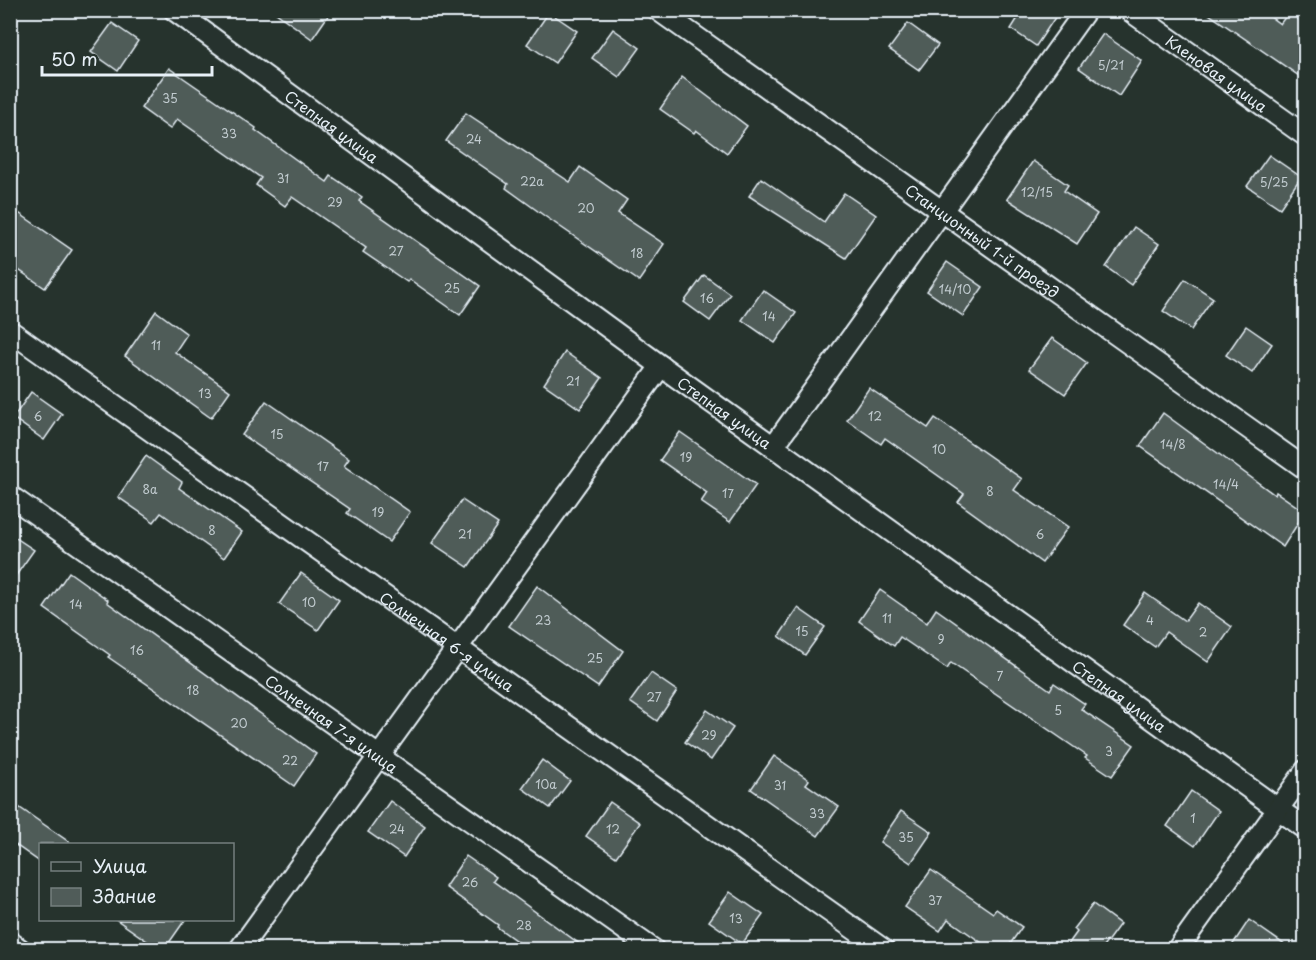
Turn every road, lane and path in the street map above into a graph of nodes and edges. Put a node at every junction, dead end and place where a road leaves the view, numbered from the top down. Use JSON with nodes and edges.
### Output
{"nodes":[{"id":1,"x":174,"y":10,"type":"edge"},
{"id":2,"x":658,"y":10,"type":"edge"},
{"id":3,"x":1086,"y":10,"type":"edge"},
{"id":4,"x":1128,"y":10,"type":"edge"},
{"id":5,"x":1305,"y":136,"type":"edge"},
{"id":6,"x":942,"y":212,"type":"junction"},
{"id":7,"x":10,"y":331,"type":"edge"},
{"id":8,"x":661,"y":366,"type":"junction"},
{"id":9,"x":773,"y":447,"type":"junction"},
{"id":10,"x":1305,"y":470,"type":"edge"},
{"id":11,"x":10,"y":496,"type":"edge"},
{"id":12,"x":458,"y":647,"type":"junction"},
{"id":13,"x":379,"y":756,"type":"junction"},
{"id":14,"x":1305,"y":770,"type":"edge"},
{"id":15,"x":1278,"y":810,"type":"junction"},
{"id":16,"x":1305,"y":829,"type":"edge"},
{"id":17,"x":10,"y":942,"type":"edge"},
{"id":18,"x":21,"y":950,"type":"edge"},
{"id":19,"x":239,"y":950,"type":"edge"},
{"id":20,"x":654,"y":950,"type":"edge"},
{"id":21,"x":884,"y":950,"type":"edge"},
{"id":22,"x":1177,"y":950,"type":"edge"}],
"edges":[{"from":1,"to":8,"type":"street","name":"Степная улица"},
{"from":2,"to":6,"type":"street","name":"Станционный 1-й проезд"},
{"from":3,"to":6,"type":"street"},
{"from":4,"to":5,"type":"street","name":"Кленовая улица"},
{"from":6,"to":9,"type":"street"},
{"from":6,"to":10,"type":"street","name":"Станционный 1-й проезд"},
{"from":7,"to":12,"type":"street","name":"Солнечная 6-я улица"},
{"from":8,"to":9,"type":"street","name":"Степная улица"},
{"from":8,"to":12,"type":"street"},
{"from":9,"to":15,"type":"street","name":"Степная улица"},
{"from":11,"to":13,"type":"street","name":"Солнечная 7-я улица"},
{"from":12,"to":13,"type":"street"},
{"from":12,"to":21,"type":"street","name":"Солнечная 6-я улица"},
{"from":13,"to":19,"type":"street"},
{"from":13,"to":20,"type":"street","name":"Солнечная 7-я улица"},
{"from":14,"to":15,"type":"street"},
{"from":15,"to":16,"type":"street","name":"Степная улица"},
{"from":15,"to":22,"type":"street"},
{"from":17,"to":18,"type":"street"}]}
